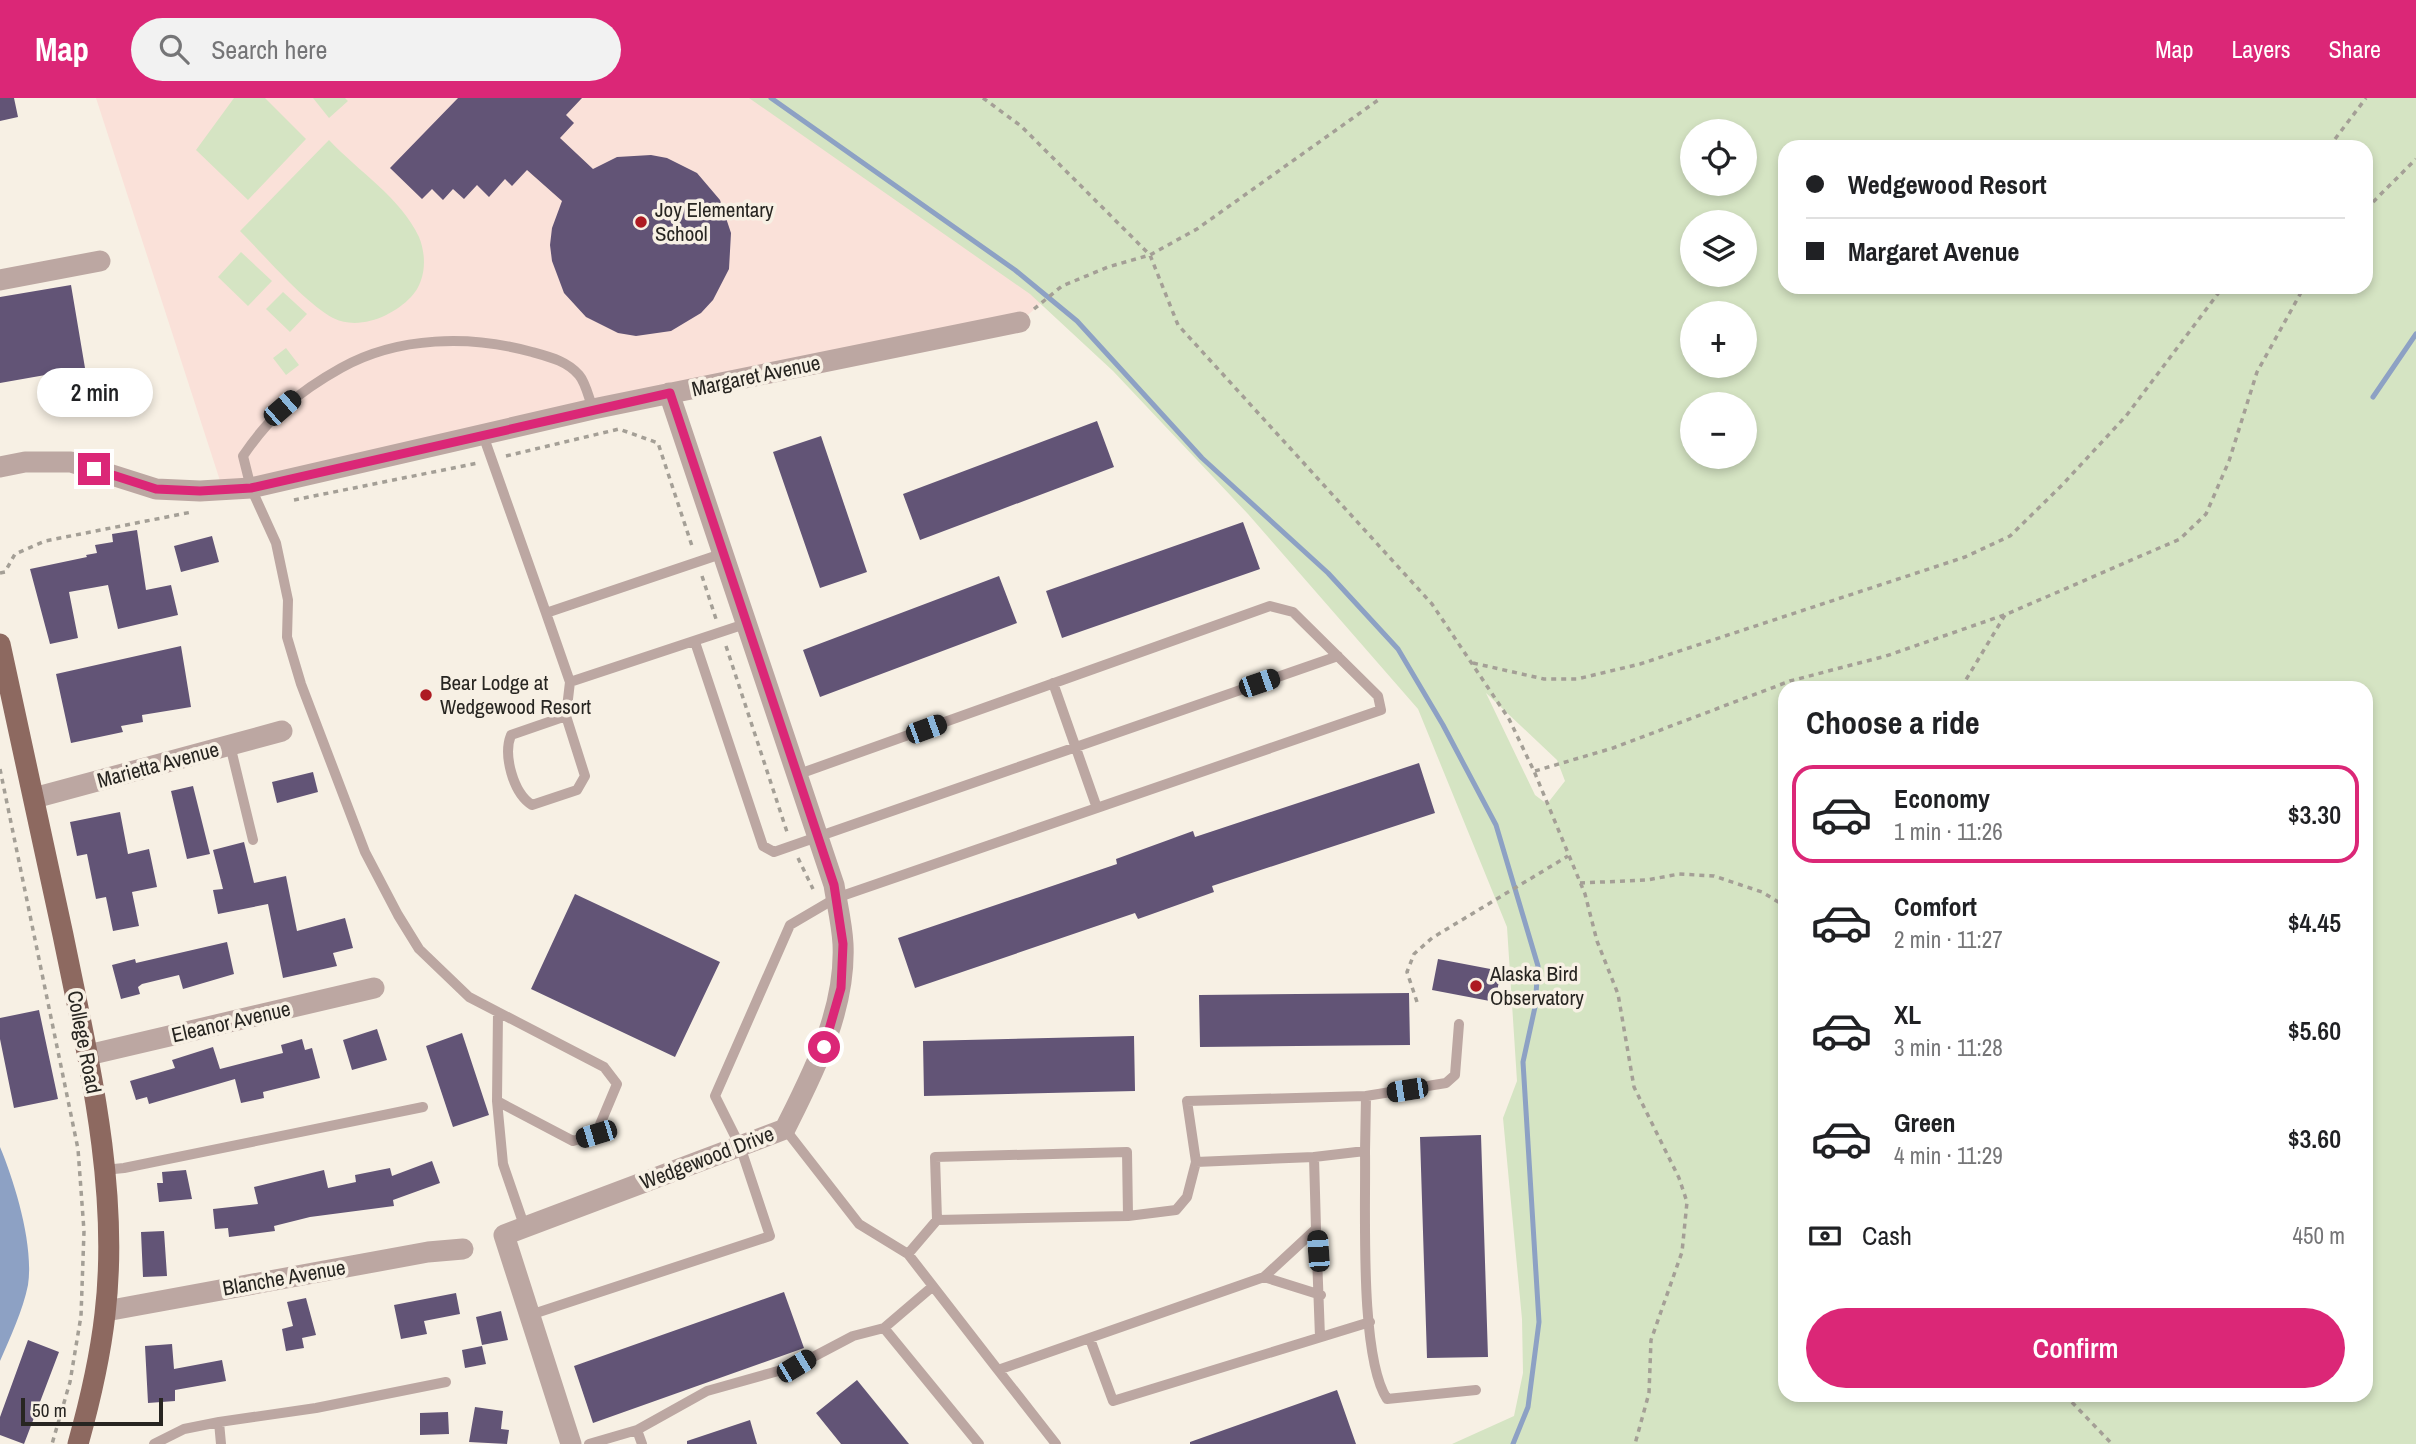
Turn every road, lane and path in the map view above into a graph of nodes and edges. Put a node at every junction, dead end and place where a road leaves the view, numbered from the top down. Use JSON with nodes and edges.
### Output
{"nodes":[{"id":1,"x":983,"y":98,"type":"edge"},
{"id":2,"x":1381,"y":98,"type":"edge"},
{"id":3,"x":2366,"y":98,"type":"edge"},
{"id":4,"x":2334,"y":140,"type":"edge"},
{"id":5,"x":2416,"y":159,"type":"edge"},
{"id":6,"x":2373,"y":202,"type":"edge"},
{"id":7,"x":1150,"y":255,"type":"junction"},
{"id":8,"x":100,"y":261,"type":"dead end"},
{"id":9,"x":0,"y":280,"type":"edge"},
{"id":10,"x":2218,"y":294,"type":"edge"},
{"id":11,"x":2300,"y":294,"type":"edge"},
{"id":12,"x":1026,"y":316,"type":"joint"},
{"id":13,"x":670,"y":393,"type":"junction"},
{"id":14,"x":593,"y":409,"type":"junction"},
{"id":15,"x":483,"y":435,"type":"junction"},
{"id":16,"x":0,"y":467,"type":"edge"},
{"id":17,"x":251,"y":488,"type":"junction"},
{"id":18,"x":723,"y":553,"type":"junction"},
{"id":19,"x":547,"y":613,"type":"junction"},
{"id":20,"x":2007,"y":614,"type":"junction"},
{"id":21,"x":748,"y":623,"type":"junction"},
{"id":22,"x":695,"y":642,"type":"junction"},
{"id":23,"x":0,"y":644,"type":"edge"},
{"id":24,"x":1338,"y":656,"type":"junction"},
{"id":25,"x":1472,"y":663,"type":"junction"},
{"id":26,"x":1790,"y":681,"type":"edge"},
{"id":27,"x":1965,"y":681,"type":"edge"},
{"id":28,"x":570,"y":682,"type":"junction"},
{"id":29,"x":1053,"y":683,"type":"junction"},
{"id":30,"x":1778,"y":686,"type":"edge"},
{"id":31,"x":566,"y":716,"type":"junction"},
{"id":32,"x":282,"y":731,"type":"dead end"},
{"id":33,"x":230,"y":745,"type":"junction"},
{"id":34,"x":1074,"y":747,"type":"junction"},
{"id":35,"x":0,"y":769,"type":"edge"},
{"id":36,"x":1534,"y":771,"type":"junction"},
{"id":37,"x":799,"y":774,"type":"junction"},
{"id":38,"x":34,"y":798,"type":"junction"},
{"id":39,"x":1097,"y":808,"type":"junction"},
{"id":40,"x":820,"y":838,"type":"junction"},
{"id":41,"x":253,"y":839,"type":"dead end"},
{"id":42,"x":1568,"y":856,"type":"junction"},
{"id":43,"x":1580,"y":883,"type":"junction"},
{"id":44,"x":836,"y":898,"type":"junction"},
{"id":45,"x":1778,"y":902,"type":"edge"},
{"id":46,"x":374,"y":988,"type":"dead end"},
{"id":47,"x":1417,"y":1002,"type":"dead end"},
{"id":48,"x":498,"y":1012,"type":"junction"},
{"id":49,"x":1459,"y":1024,"type":"dead end"},
{"id":50,"x":88,"y":1055,"type":"junction"},
{"id":51,"x":1366,"y":1096,"type":"junction"},
{"id":52,"x":497,"y":1101,"type":"junction"},
{"id":53,"x":423,"y":1107,"type":"dead end"},
{"id":54,"x":785,"y":1129,"type":"junction"},
{"id":55,"x":740,"y":1146,"type":"junction"},
{"id":56,"x":1365,"y":1151,"type":"junction"},
{"id":57,"x":1314,"y":1157,"type":"junction"},
{"id":58,"x":1196,"y":1162,"type":"junction"},
{"id":59,"x":104,"y":1170,"type":"junction"},
{"id":60,"x":1128,"y":1216,"type":"junction"},
{"id":61,"x":937,"y":1220,"type":"junction"},
{"id":62,"x":525,"y":1228,"type":"junction"},
{"id":63,"x":1316,"y":1229,"type":"junction"},
{"id":64,"x":463,"y":1249,"type":"dead end"},
{"id":65,"x":908,"y":1254,"type":"junction"},
{"id":66,"x":1264,"y":1277,"type":"junction"},
{"id":67,"x":932,"y":1287,"type":"junction"},
{"id":68,"x":1321,"y":1295,"type":"junction"},
{"id":69,"x":106,"y":1311,"type":"junction"},
{"id":70,"x":530,"y":1315,"type":"junction"},
{"id":71,"x":1370,"y":1322,"type":"junction"},
{"id":72,"x":884,"y":1328,"type":"junction"},
{"id":73,"x":1320,"y":1337,"type":"junction"},
{"id":74,"x":1090,"y":1339,"type":"junction"},
{"id":75,"x":998,"y":1370,"type":"junction"},
{"id":76,"x":446,"y":1382,"type":"dead end"},
{"id":77,"x":1476,"y":1390,"type":"dead end"},
{"id":78,"x":2072,"y":1402,"type":"edge"},
{"id":79,"x":219,"y":1422,"type":"junction"},
{"id":80,"x":637,"y":1430,"type":"junction"},
{"id":81,"x":52,"y":1444,"type":"edge"},
{"id":82,"x":78,"y":1444,"type":"edge"},
{"id":83,"x":154,"y":1444,"type":"edge"},
{"id":84,"x":221,"y":1444,"type":"edge"},
{"id":85,"x":571,"y":1444,"type":"edge"},
{"id":86,"x":589,"y":1444,"type":"edge"},
{"id":87,"x":642,"y":1444,"type":"edge"},
{"id":88,"x":979,"y":1444,"type":"edge"},
{"id":89,"x":1056,"y":1444,"type":"edge"},
{"id":90,"x":1635,"y":1444,"type":"edge"},
{"id":91,"x":2112,"y":1444,"type":"edge"}],
"edges":[{"from":1,"to":7,"type":"path"},
{"from":2,"to":7,"type":"path"},
{"from":3,"to":4,"type":"path"},
{"from":5,"to":6,"type":"path"},
{"from":7,"to":12,"type":"path"},
{"from":7,"to":25,"type":"path"},
{"from":8,"to":9,"type":"street"},
{"from":10,"to":25,"type":"path"},
{"from":11,"to":20,"type":"path"},
{"from":12,"to":13,"type":"street","name":"Margaret Avenue"},
{"from":13,"to":14,"type":"street","name":"Margaret Avenue"},
{"from":13,"to":18,"type":"street","name":"Wedgewood Drive"},
{"from":14,"to":15,"type":"street","name":"Margaret Avenue"},
{"from":14,"to":17,"type":"lane"},
{"from":15,"to":17,"type":"street","name":"Margaret Avenue"},
{"from":15,"to":19,"type":"lane"},
{"from":16,"to":17,"type":"street","name":"Margaret Avenue"},
{"from":17,"to":48,"type":"lane"},
{"from":18,"to":19,"type":"lane"},
{"from":18,"to":21,"type":"street","name":"Wedgewood Drive"},
{"from":19,"to":28,"type":"lane"},
{"from":20,"to":26,"type":"path"},
{"from":20,"to":27,"type":"path"},
{"from":21,"to":22,"type":"lane"},
{"from":21,"to":37,"type":"street","name":"Wedgewood Drive"},
{"from":22,"to":28,"type":"lane"},
{"from":22,"to":40,"type":"lane"},
{"from":23,"to":38,"type":"main road","name":"College Road"},
{"from":24,"to":29,"type":"lane"},
{"from":24,"to":34,"type":"lane"},
{"from":24,"to":39,"type":"lane"},
{"from":25,"to":36,"type":"path"},
{"from":28,"to":31,"type":"lane"},
{"from":29,"to":34,"type":"lane"},
{"from":29,"to":37,"type":"lane"},
{"from":30,"to":36,"type":"path"},
{"from":31,"to":31,"type":"lane"},
{"from":32,"to":33,"type":"street","name":"Marietta Avenue"},
{"from":33,"to":38,"type":"street","name":"Marietta Avenue"},
{"from":33,"to":41,"type":"lane"},
{"from":34,"to":39,"type":"lane"},
{"from":34,"to":40,"type":"lane"},
{"from":35,"to":81,"type":"path"},
{"from":36,"to":42,"type":"path"},
{"from":37,"to":40,"type":"street","name":"Wedgewood Drive"},
{"from":38,"to":50,"type":"main road","name":"College Road"},
{"from":39,"to":44,"type":"lane"},
{"from":40,"to":44,"type":"street","name":"Wedgewood Drive"},
{"from":42,"to":43,"type":"path"},
{"from":42,"to":47,"type":"path"},
{"from":43,"to":45,"type":"path"},
{"from":43,"to":90,"type":"path"},
{"from":44,"to":54,"type":"street","name":"Wedgewood Drive"},
{"from":44,"to":55,"type":"lane"},
{"from":46,"to":50,"type":"street","name":"Eleanor Avenue"},
{"from":48,"to":52,"type":"lane"},
{"from":48,"to":52,"type":"lane"},
{"from":49,"to":51,"type":"lane"},
{"from":50,"to":59,"type":"main road","name":"College Road"},
{"from":51,"to":56,"type":"lane"},
{"from":51,"to":58,"type":"lane"},
{"from":52,"to":62,"type":"lane"},
{"from":53,"to":59,"type":"lane"},
{"from":54,"to":55,"type":"street","name":"Wedgewood Drive"},
{"from":54,"to":65,"type":"lane"},
{"from":55,"to":62,"type":"street","name":"Wedgewood Drive"},
{"from":55,"to":70,"type":"lane"},
{"from":56,"to":57,"type":"lane"},
{"from":56,"to":71,"type":"lane"},
{"from":57,"to":58,"type":"lane"},
{"from":57,"to":63,"type":"lane"},
{"from":58,"to":60,"type":"lane"},
{"from":59,"to":69,"type":"main road","name":"College Road"},
{"from":60,"to":61,"type":"lane"},
{"from":60,"to":61,"type":"lane"},
{"from":61,"to":65,"type":"lane"},
{"from":62,"to":70,"type":"street","name":"Wedgewood Drive"},
{"from":63,"to":66,"type":"lane"},
{"from":63,"to":68,"type":"lane"},
{"from":64,"to":69,"type":"street","name":"Blanche Avenue"},
{"from":65,"to":67,"type":"lane"},
{"from":66,"to":68,"type":"lane"},
{"from":66,"to":74,"type":"lane"},
{"from":67,"to":72,"type":"lane"},
{"from":67,"to":75,"type":"lane"},
{"from":68,"to":73,"type":"lane"},
{"from":69,"to":82,"type":"main road","name":"College Road"},
{"from":70,"to":85,"type":"street","name":"Wedgewood Drive"},
{"from":71,"to":73,"type":"lane"},
{"from":71,"to":77,"type":"lane"},
{"from":72,"to":80,"type":"lane"},
{"from":72,"to":88,"type":"lane"},
{"from":73,"to":74,"type":"lane"},
{"from":74,"to":75,"type":"lane"},
{"from":75,"to":89,"type":"lane"},
{"from":76,"to":79,"type":"lane"},
{"from":78,"to":91,"type":"path"},
{"from":79,"to":83,"type":"lane"},
{"from":79,"to":84,"type":"lane"},
{"from":80,"to":86,"type":"lane"},
{"from":80,"to":87,"type":"lane"}]}
